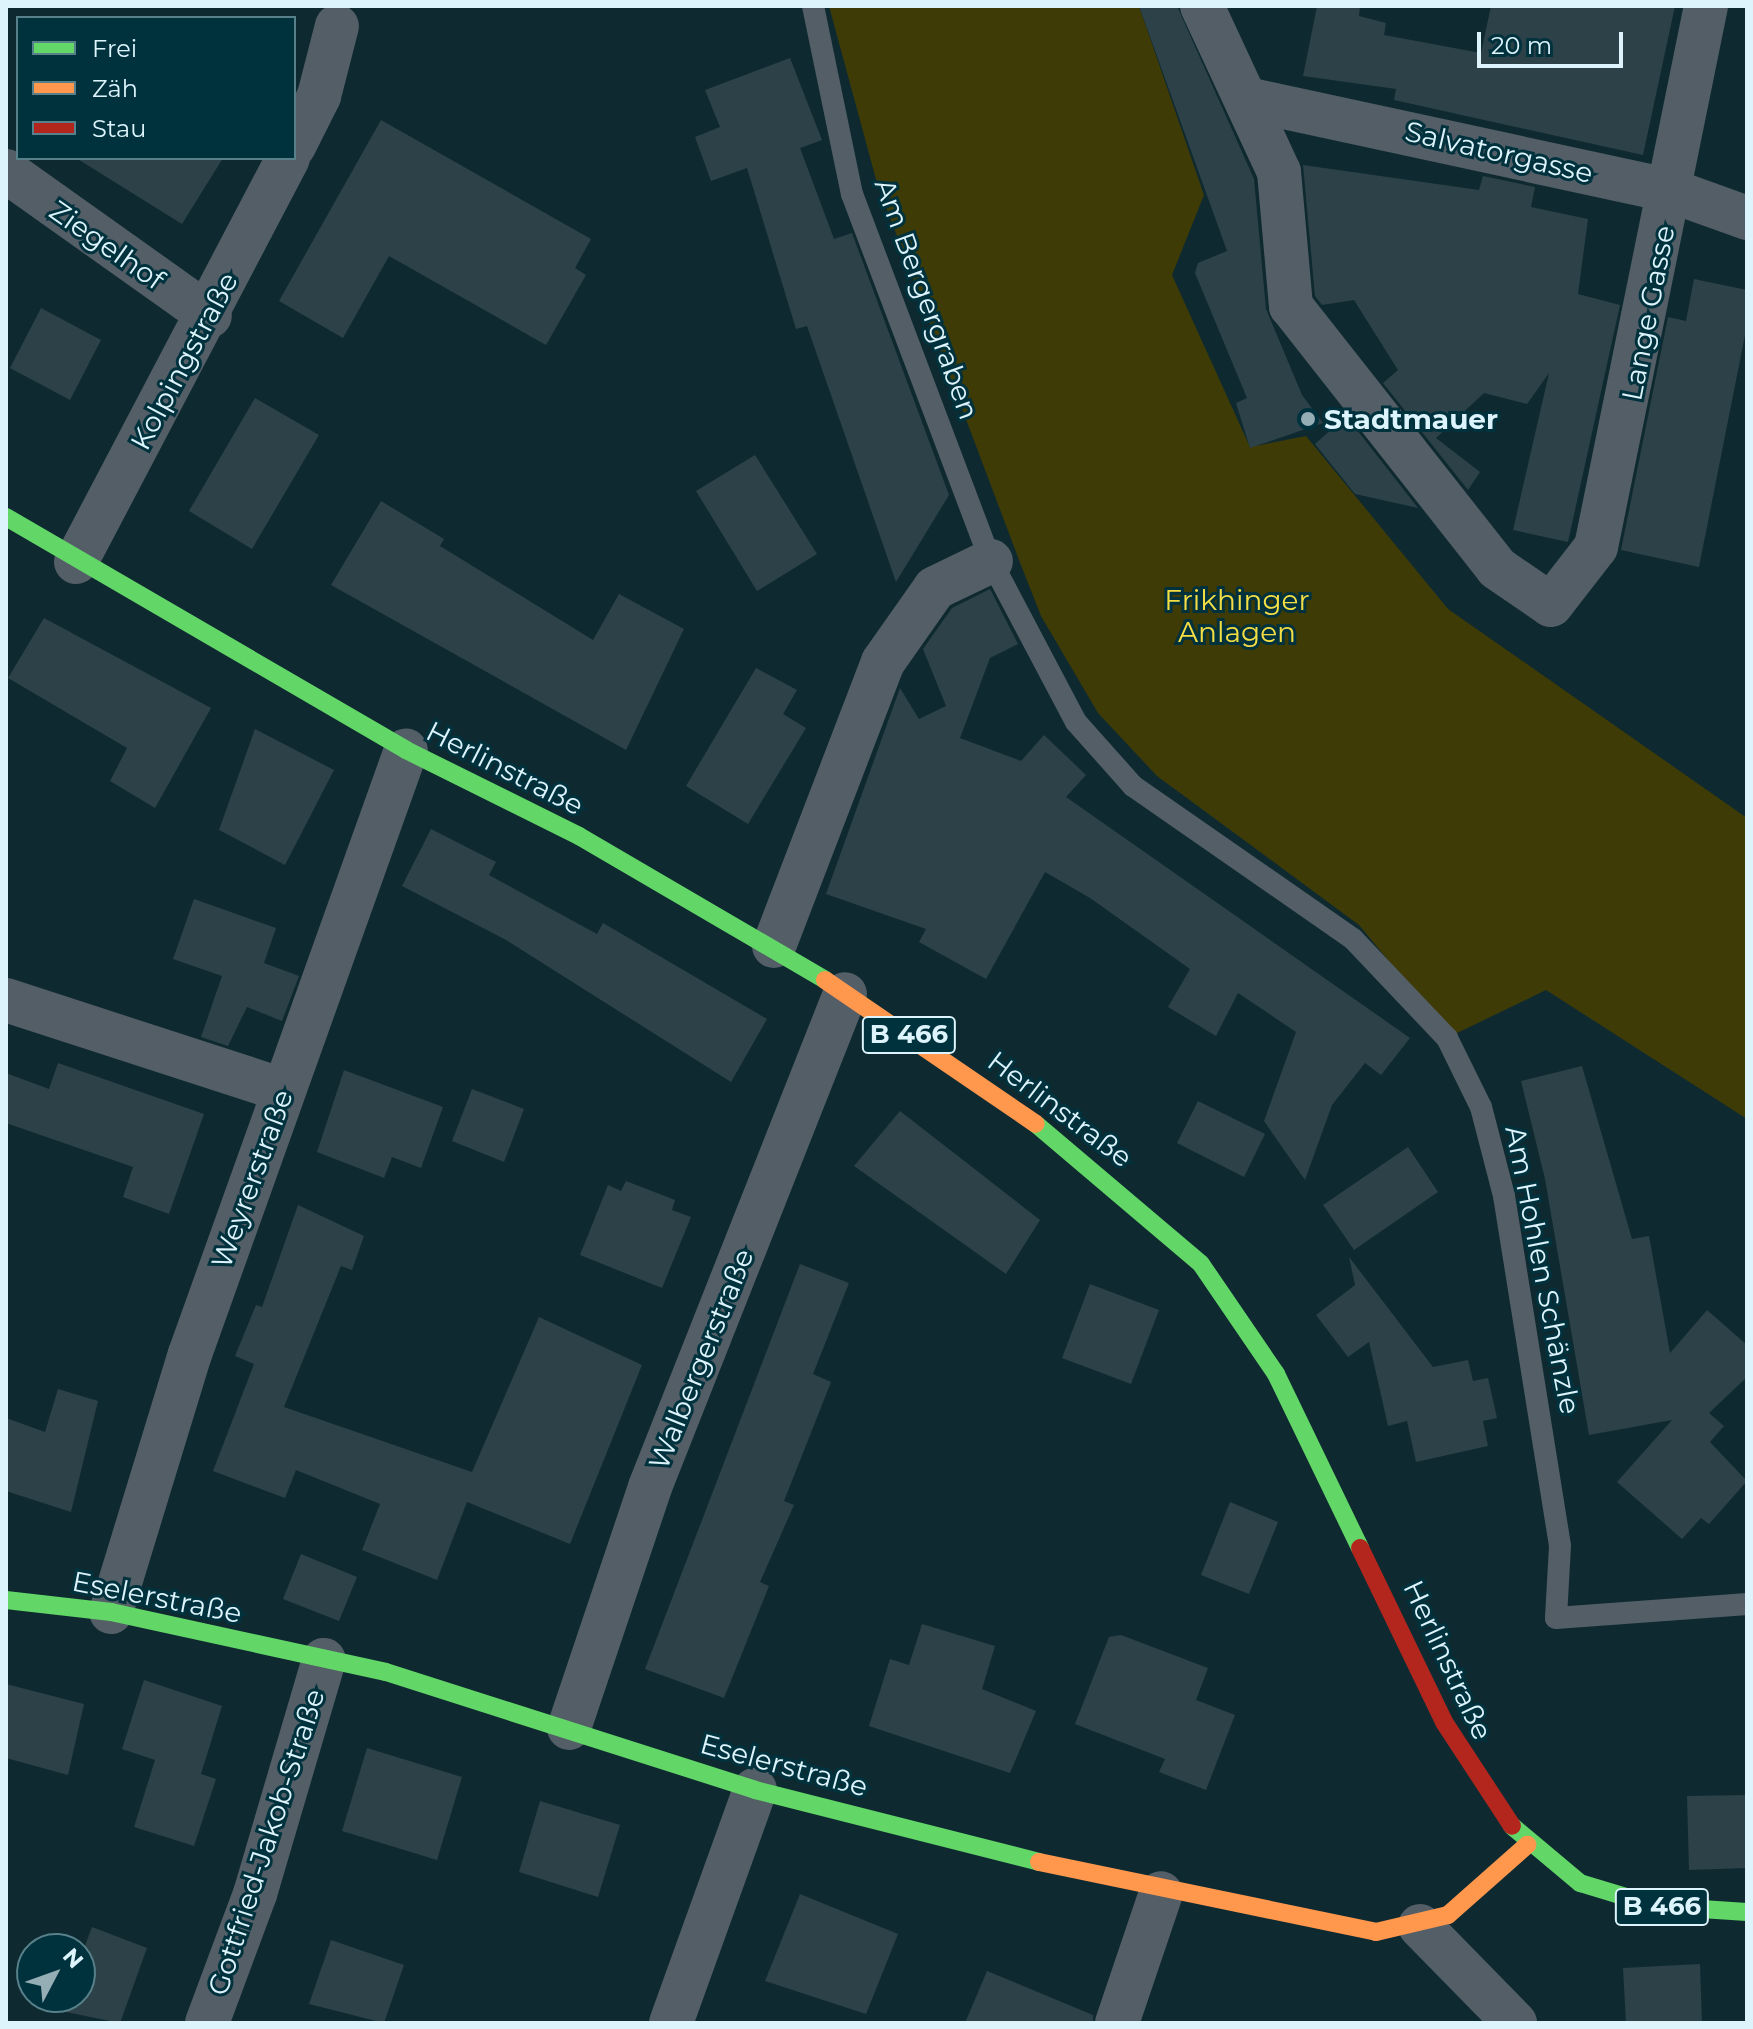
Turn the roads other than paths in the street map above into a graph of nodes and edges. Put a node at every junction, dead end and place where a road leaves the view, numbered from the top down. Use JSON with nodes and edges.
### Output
{"nodes":[{"id":1,"x":813,"y":6,"type":"edge"},
{"id":2,"x":1202,"y":6,"type":"edge"},
{"id":3,"x":1706,"y":6,"type":"edge"},
{"id":4,"x":337,"y":26,"type":"dead end"},
{"id":5,"x":1247,"y":99,"type":"junction"},
{"id":6,"x":296,"y":142,"type":"edge"},
{"id":7,"x":287,"y":160,"type":"edge"},
{"id":8,"x":6,"y":171,"type":"edge"},
{"id":9,"x":1672,"y":191,"type":"junction"},
{"id":10,"x":1747,"y":218,"type":"edge"},
{"id":11,"x":210,"y":316,"type":"junction"},
{"id":12,"x":6,"y":517,"type":"edge"},
{"id":13,"x":991,"y":561,"type":"junction"},
{"id":14,"x":76,"y":562,"type":"junction"},
{"id":15,"x":406,"y":750,"type":"junction"},
{"id":16,"x":774,"y":946,"type":"junction"},
{"id":17,"x":845,"y":994,"type":"junction"},
{"id":18,"x":6,"y":1000,"type":"edge"},
{"id":19,"x":283,"y":1090,"type":"junction"},
{"id":20,"x":6,"y":1600,"type":"edge"},
{"id":21,"x":1747,"y":1604,"type":"edge"},
{"id":22,"x":111,"y":1612,"type":"junction"},
{"id":23,"x":324,"y":1660,"type":"junction"},
{"id":24,"x":569,"y":1728,"type":"junction"},
{"id":25,"x":755,"y":1790,"type":"junction"},
{"id":26,"x":1527,"y":1845,"type":"junction"},
{"id":27,"x":1161,"y":1893,"type":"junction"},
{"id":28,"x":1747,"y":1912,"type":"edge"},
{"id":29,"x":1420,"y":1926,"type":"junction"},
{"id":30,"x":207,"y":2023,"type":"edge"},
{"id":31,"x":671,"y":2023,"type":"edge"},
{"id":32,"x":1117,"y":2023,"type":"edge"},
{"id":33,"x":1515,"y":2023,"type":"edge"}],
"edges":[{"from":1,"to":13,"type":"lane","name":"Am Bergergraben"},
{"from":2,"to":5,"type":"street"},
{"from":3,"to":9,"type":"street","name":"Lange Gasse"},
{"from":4,"to":6,"type":"street"},
{"from":5,"to":9,"type":"street","name":"Salvatorgasse"},
{"from":5,"to":9,"type":"street","name":"Lange Gasse"},
{"from":7,"to":11,"type":"street","name":"Kolpingstraße"},
{"from":8,"to":11,"type":"street","name":"Ziegelhof"},
{"from":9,"to":10,"type":"street","name":"Salvatorgasse"},
{"from":11,"to":14,"type":"street","name":"Kolpingstraße"},
{"from":12,"to":14,"type":"main road","name":"Herlinstraße","number":"B 466"},
{"from":13,"to":16,"type":"street"},
{"from":13,"to":21,"type":"lane","name":"Am Hohlen Schänzle"},
{"from":14,"to":15,"type":"main road","name":"Herlinstraße","number":"B 466"},
{"from":15,"to":16,"type":"main road","name":"Herlinstraße","number":"B 466"},
{"from":15,"to":19,"type":"street","name":"Weyrerstraße"},
{"from":16,"to":17,"type":"main road","name":"Herlinstraße","number":"B 466"},
{"from":17,"to":24,"type":"street","name":"Walbergerstraße"},
{"from":17,"to":26,"type":"main road","name":"Herlinstraße","number":"B 466"},
{"from":18,"to":19,"type":"street"},
{"from":19,"to":22,"type":"street","name":"Weyrerstraße"},
{"from":20,"to":22,"type":"main road","name":"Eselerstraße"},
{"from":22,"to":23,"type":"main road","name":"Eselerstraße"},
{"from":23,"to":24,"type":"main road","name":"Eselerstraße"},
{"from":23,"to":30,"type":"street","name":"Gottfried-Jakob-Straße"},
{"from":24,"to":25,"type":"main road","name":"Eselerstraße"},
{"from":25,"to":27,"type":"main road","name":"Eselerstraße"},
{"from":25,"to":31,"type":"street"},
{"from":26,"to":28,"type":"main road","name":"Herlinstraße","number":"B 466"},
{"from":26,"to":29,"type":"main road","name":"Eselerstraße"},
{"from":27,"to":29,"type":"main road","name":"Eselerstraße"},
{"from":27,"to":32,"type":"street"},
{"from":29,"to":33,"type":"street"}]}
